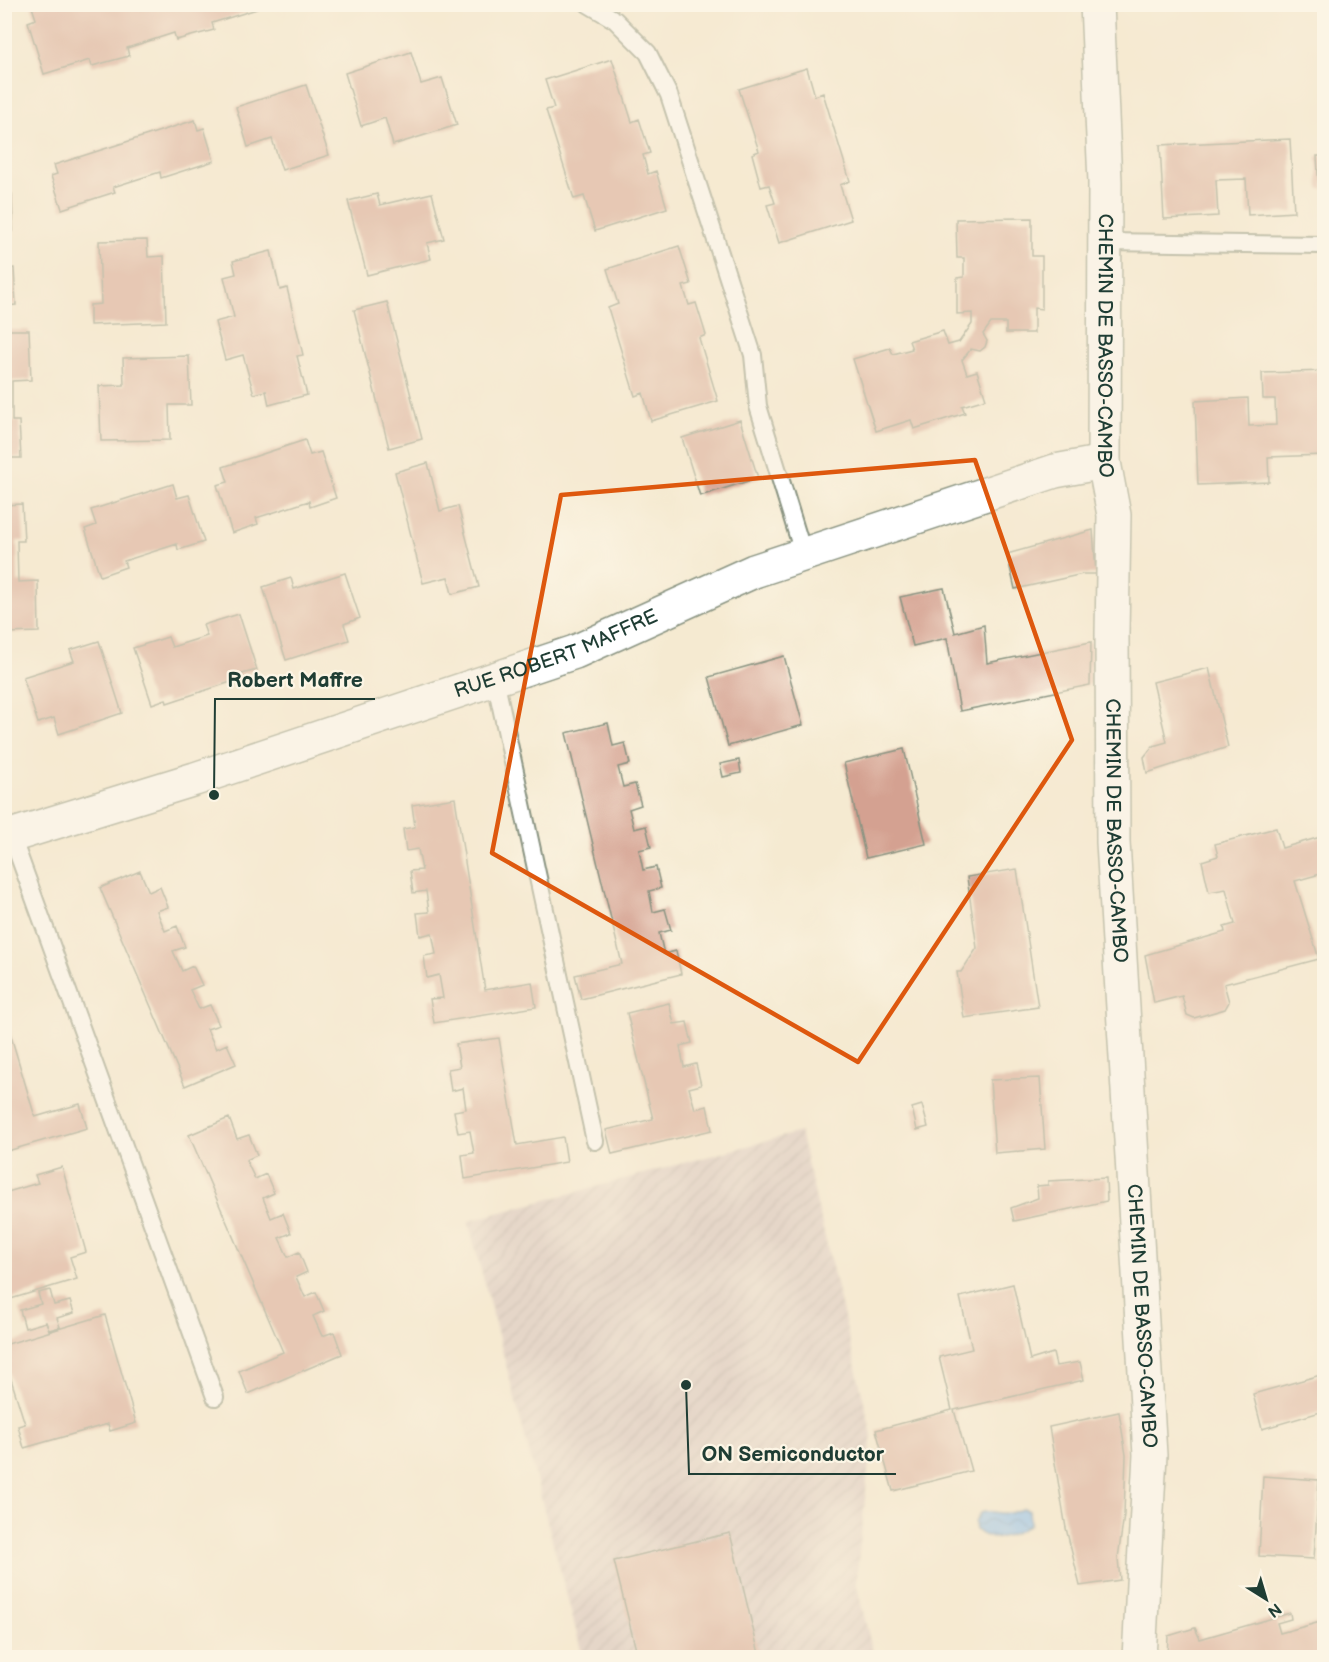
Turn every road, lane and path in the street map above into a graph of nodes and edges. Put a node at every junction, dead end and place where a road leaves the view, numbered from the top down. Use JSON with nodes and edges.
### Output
{"nodes":[{"id":1,"x":588,"y":4,"type":"edge"},
{"id":2,"x":1097,"y":4,"type":"edge"},
{"id":3,"x":1106,"y":242,"type":"junction"},
{"id":4,"x":1324,"y":245,"type":"edge"},
{"id":5,"x":1104,"y":462,"type":"junction"},
{"id":6,"x":804,"y":556,"type":"junction"},
{"id":7,"x":495,"y":679,"type":"junction"},
{"id":8,"x":8,"y":837,"type":"edge"},
{"id":9,"x":595,"y":1141,"type":"dead end"},
{"id":10,"x":215,"y":1397,"type":"dead end"},
{"id":11,"x":1139,"y":1658,"type":"edge"}],
"edges":[{"from":1,"to":6,"type":"lane"},
{"from":2,"to":3,"type":"street","name":"CHEMIN DE BASSO-CAMBO"},
{"from":3,"to":4,"type":"lane"},
{"from":3,"to":5,"type":"street","name":"CHEMIN DE BASSO-CAMBO"},
{"from":5,"to":6,"type":"street","name":"RUE ROBERT MAFFRE"},
{"from":5,"to":11,"type":"street","name":"CHEMIN DE BASSO-CAMBO"},
{"from":6,"to":7,"type":"street","name":"RUE ROBERT MAFFRE"},
{"from":7,"to":8,"type":"street","name":"RUE ROBERT MAFFRE"},
{"from":7,"to":9,"type":"lane"},
{"from":8,"to":10,"type":"lane"}]}
